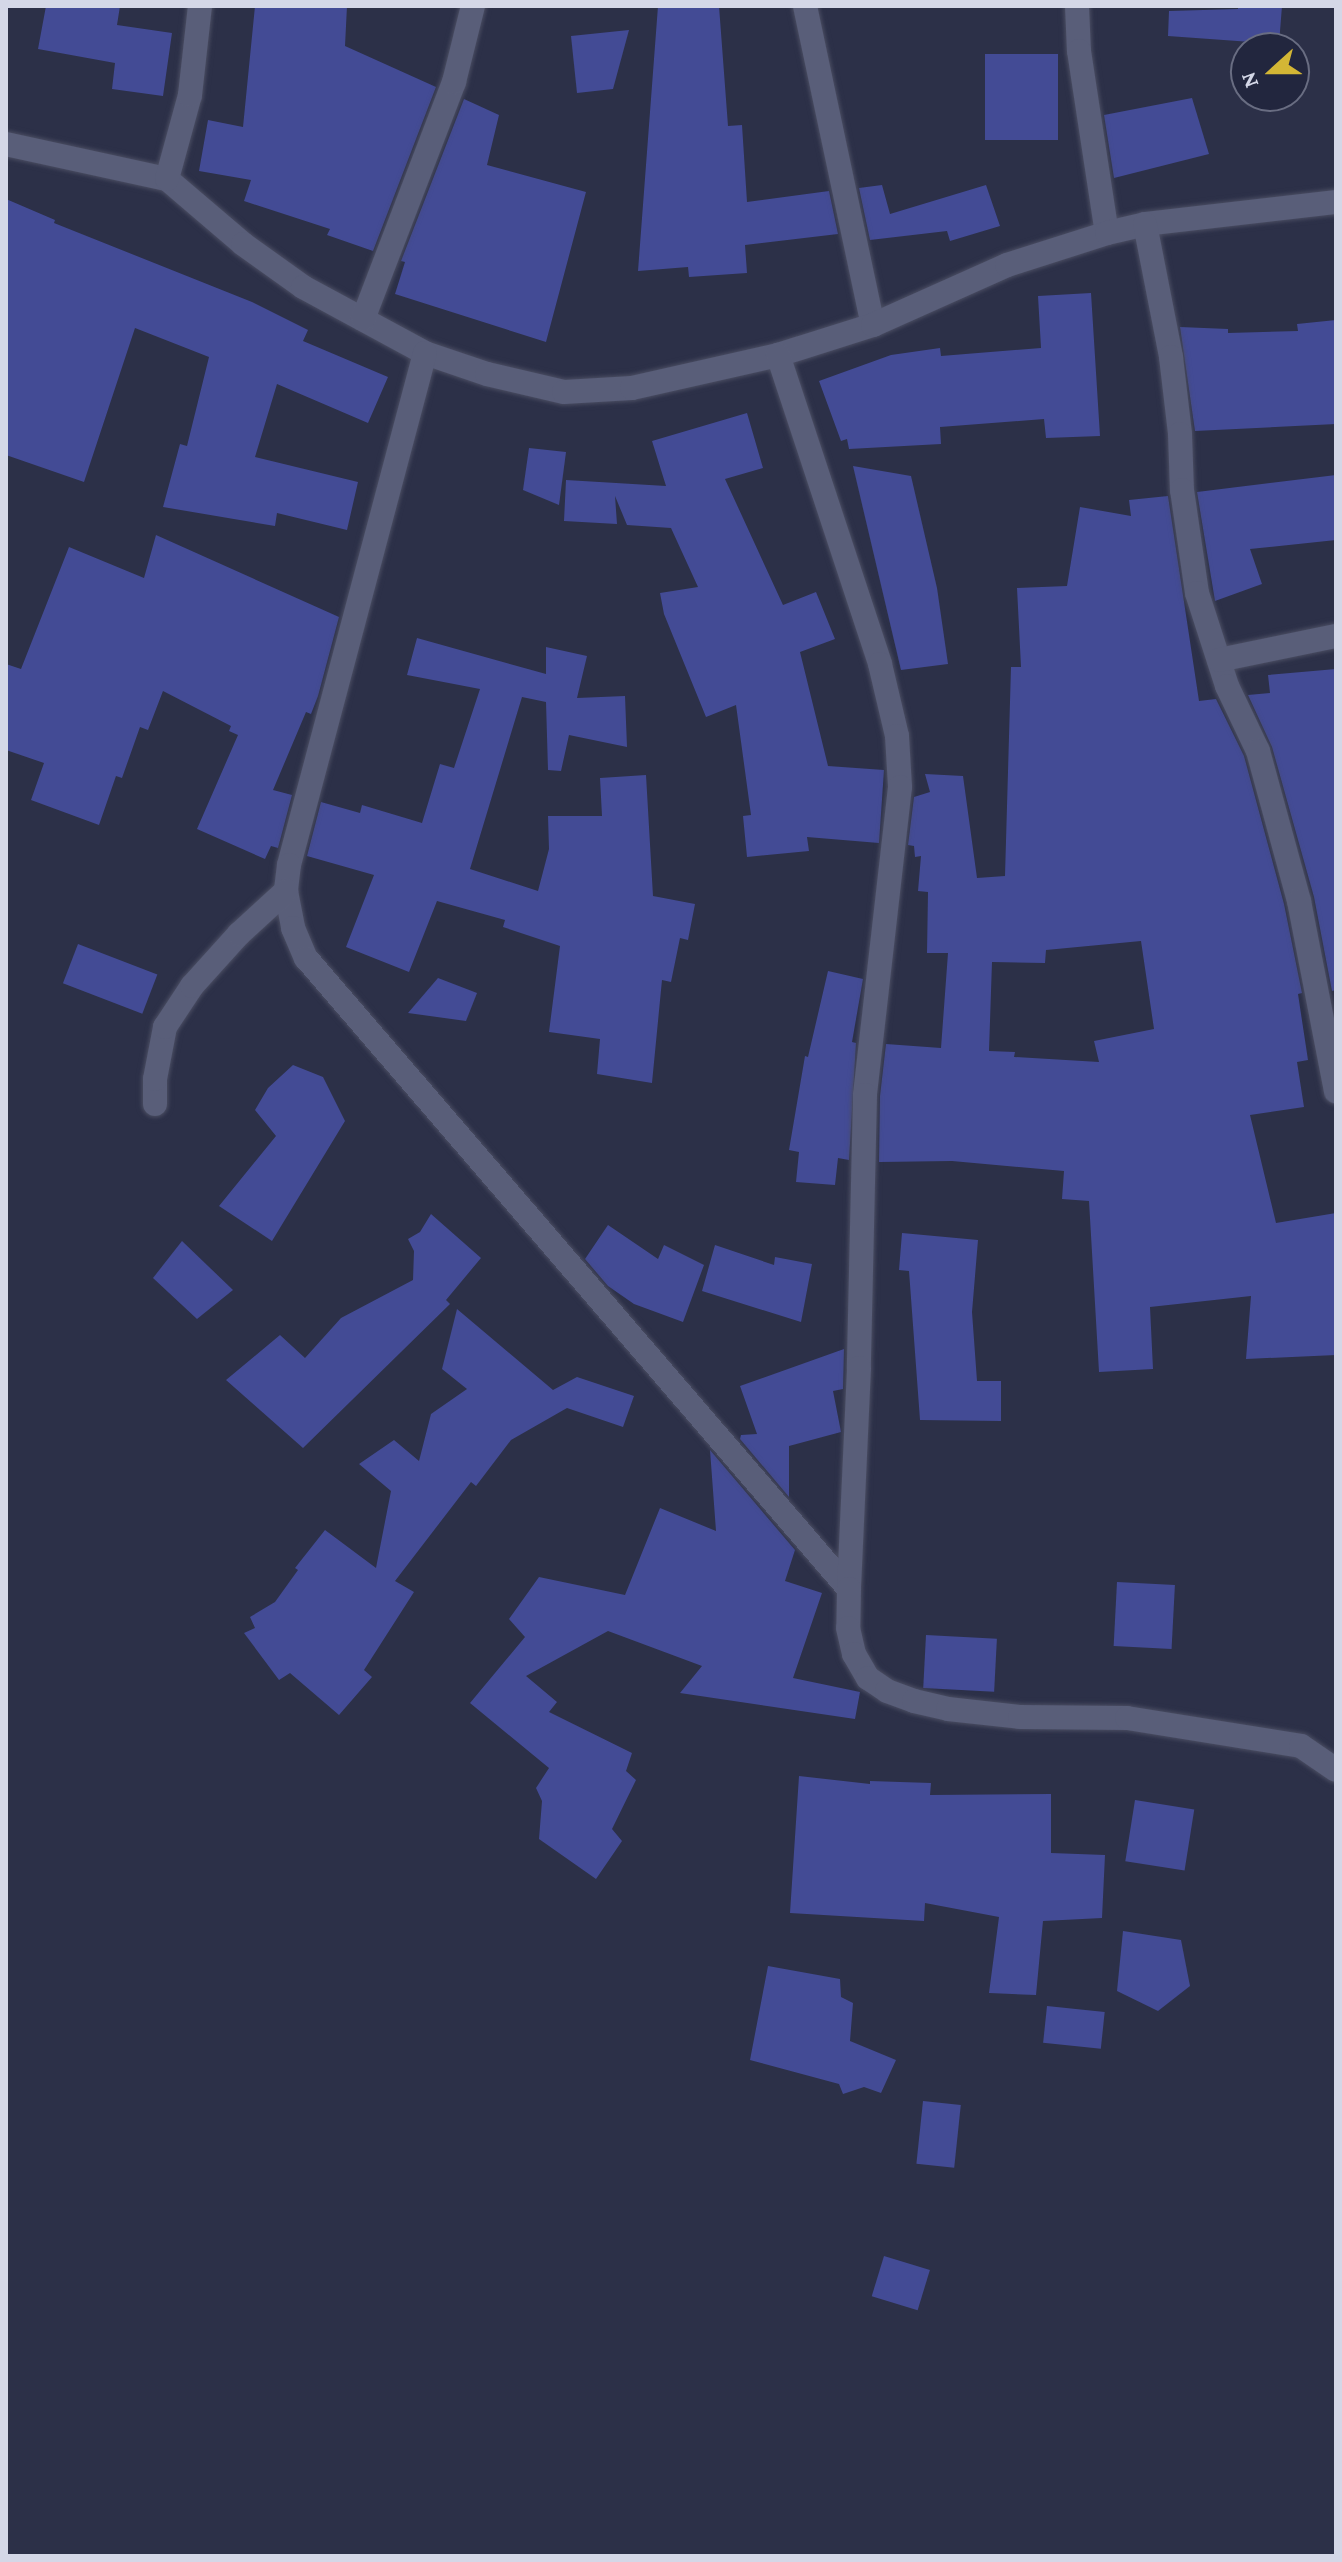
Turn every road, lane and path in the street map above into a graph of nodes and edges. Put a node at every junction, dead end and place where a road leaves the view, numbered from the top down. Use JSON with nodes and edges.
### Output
{"nodes":[{"id":1,"x":200,"y":6,"type":"edge"},
{"id":2,"x":473,"y":6,"type":"edge"},
{"id":3,"x":805,"y":6,"type":"edge"},
{"id":4,"x":1077,"y":6,"type":"edge"},
{"id":5,"x":6,"y":144,"type":"edge"},
{"id":6,"x":167,"y":179,"type":"junction"},
{"id":7,"x":1336,"y":202,"type":"edge"},
{"id":8,"x":1145,"y":224,"type":"junction"},
{"id":9,"x":1107,"y":233,"type":"junction"},
{"id":10,"x":363,"y":319,"type":"junction"},
{"id":11,"x":873,"y":325,"type":"junction"},
{"id":12,"x":425,"y":353,"type":"junction"},
{"id":13,"x":778,"y":355,"type":"junction"},
{"id":14,"x":1336,"y":636,"type":"edge"},
{"id":15,"x":1219,"y":660,"type":"junction"},
{"id":16,"x":286,"y":891,"type":"junction"},
{"id":17,"x":1333,"y":1057,"type":"edge"},
{"id":18,"x":1336,"y":1091,"type":"edge"},
{"id":19,"x":155,"y":1104,"type":"dead end"},
{"id":20,"x":849,"y":1589,"type":"junction"},
{"id":21,"x":1336,"y":1770,"type":"edge"}],
"edges":[{"from":1,"to":6,"type":"street"},
{"from":2,"to":10,"type":"street"},
{"from":3,"to":11,"type":"street"},
{"from":4,"to":9,"type":"street"},
{"from":5,"to":6,"type":"street"},
{"from":6,"to":10,"type":"street"},
{"from":7,"to":8,"type":"street"},
{"from":8,"to":9,"type":"street"},
{"from":8,"to":15,"type":"street"},
{"from":9,"to":11,"type":"street"},
{"from":10,"to":12,"type":"street"},
{"from":11,"to":13,"type":"street"},
{"from":12,"to":13,"type":"street"},
{"from":12,"to":16,"type":"street"},
{"from":13,"to":20,"type":"street"},
{"from":14,"to":15,"type":"street"},
{"from":15,"to":17,"type":"street"},
{"from":16,"to":19,"type":"street"},
{"from":16,"to":20,"type":"street"},
{"from":17,"to":18,"type":"street"},
{"from":20,"to":21,"type":"street"}]}
